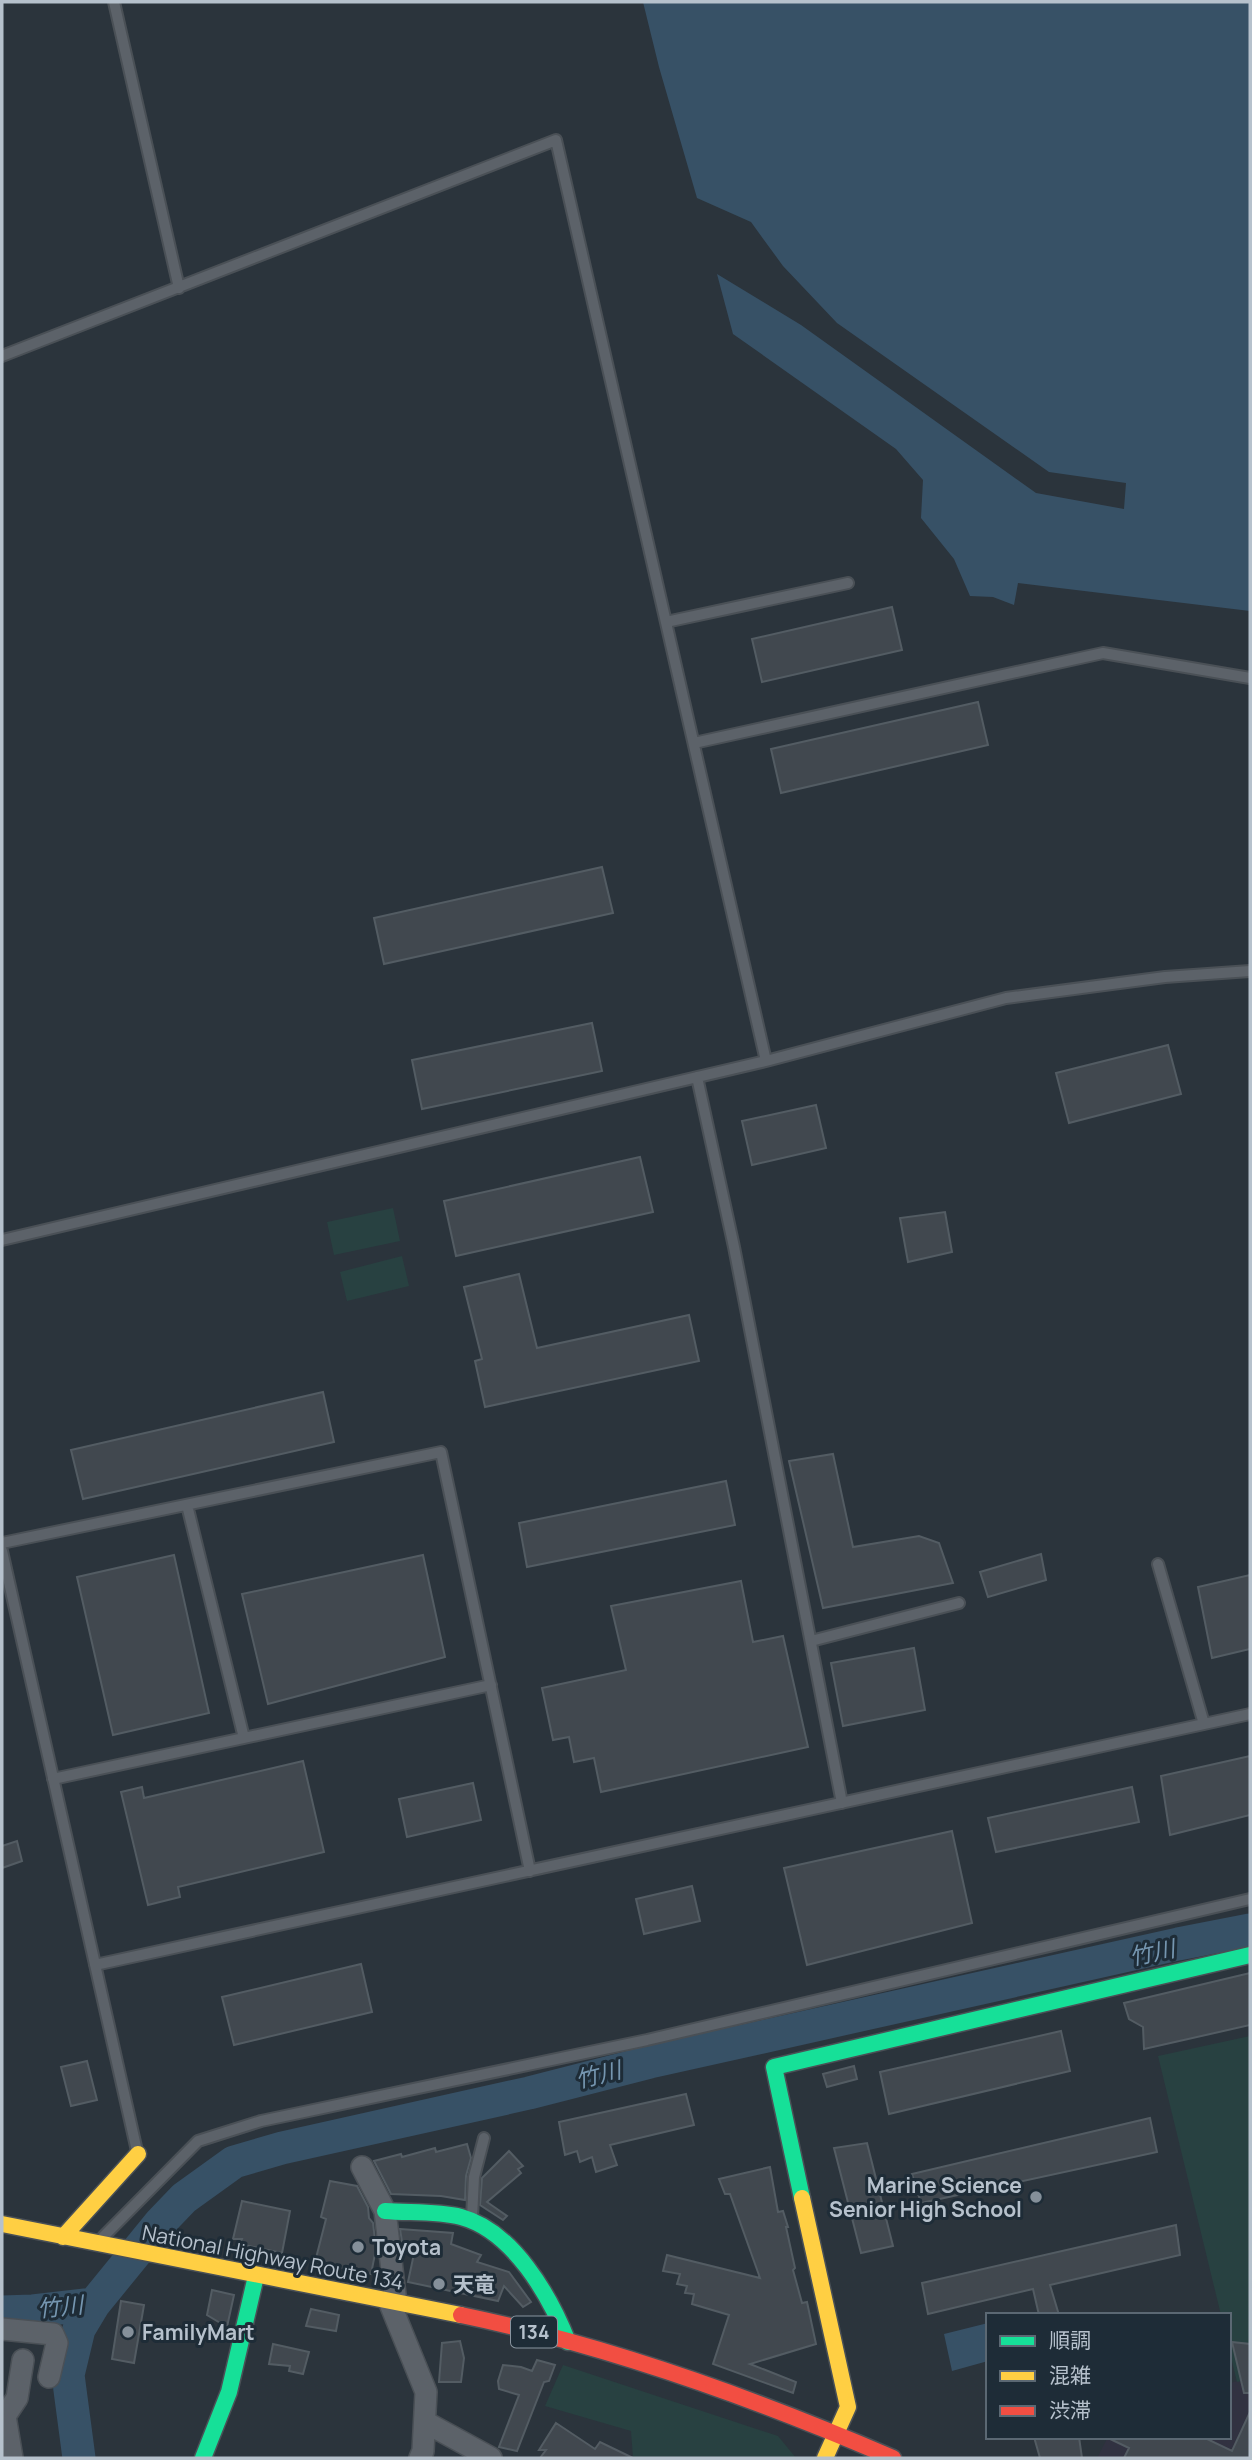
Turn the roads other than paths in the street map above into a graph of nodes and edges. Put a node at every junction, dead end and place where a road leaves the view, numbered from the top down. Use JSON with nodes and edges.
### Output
{"nodes":[{"id":1,"x":114,"y":2,"type":"edge"},
{"id":2,"x":179,"y":288,"type":"junction"},
{"id":3,"x":2,"y":356,"type":"edge"},
{"id":4,"x":848,"y":583,"type":"dead end"},
{"id":5,"x":666,"y":622,"type":"junction"},
{"id":6,"x":1250,"y":678,"type":"edge"},
{"id":7,"x":694,"y":743,"type":"junction"},
{"id":8,"x":1250,"y":971,"type":"edge"},
{"id":9,"x":766,"y":1061,"type":"junction"},
{"id":10,"x":696,"y":1077,"type":"junction"},
{"id":11,"x":2,"y":1240,"type":"edge"},
{"id":12,"x":187,"y":1505,"type":"junction"},
{"id":13,"x":2,"y":1543,"type":"edge"},
{"id":14,"x":2,"y":1551,"type":"edge"},
{"id":15,"x":1158,"y":1564,"type":"dead end"},
{"id":16,"x":960,"y":1603,"type":"dead end"},
{"id":17,"x":811,"y":1642,"type":"junction"},
{"id":18,"x":491,"y":1685,"type":"junction"},
{"id":19,"x":1250,"y":1714,"type":"edge"},
{"id":20,"x":1204,"y":1724,"type":"junction"},
{"id":21,"x":244,"y":1738,"type":"junction"},
{"id":22,"x":53,"y":1779,"type":"junction"},
{"id":23,"x":842,"y":1803,"type":"junction"},
{"id":24,"x":530,"y":1871,"type":"junction"},
{"id":25,"x":1250,"y":1899,"type":"edge"},
{"id":26,"x":1250,"y":1955,"type":"edge"},
{"id":27,"x":95,"y":1965,"type":"junction"},
{"id":28,"x":484,"y":2138,"type":"dead end"},
{"id":29,"x":138,"y":2154,"type":"joint"},
{"id":30,"x":362,"y":2167,"type":"dead end"},
{"id":31,"x":385,"y":2211,"type":"junction"},
{"id":32,"x":472,"y":2220,"type":"junction"},
{"id":33,"x":2,"y":2224,"type":"edge"},
{"id":34,"x":62,"y":2237,"type":"junction"},
{"id":35,"x":97,"y":2243,"type":"junction"},
{"id":36,"x":256,"y":2276,"type":"junction"},
{"id":37,"x":393,"y":2302,"type":"junction"},
{"id":38,"x":2,"y":2329,"type":"edge"},
{"id":39,"x":568,"y":2342,"type":"junction"},
{"id":40,"x":23,"y":2360,"type":"dead end"},
{"id":41,"x":49,"y":2377,"type":"dead end"},
{"id":42,"x":4,"y":2418,"type":"edge"},
{"id":43,"x":425,"y":2421,"type":"junction"},
{"id":44,"x":836,"y":2433,"type":"junction"},
{"id":45,"x":12,"y":2458,"type":"edge"},
{"id":46,"x":203,"y":2458,"type":"edge"},
{"id":47,"x":420,"y":2458,"type":"edge"},
{"id":48,"x":491,"y":2458,"type":"edge"},
{"id":49,"x":825,"y":2458,"type":"edge"},
{"id":50,"x":893,"y":2458,"type":"edge"}],
"edges":[{"from":1,"to":2,"type":"lane"},
{"from":2,"to":3,"type":"lane"},
{"from":2,"to":5,"type":"lane"},
{"from":4,"to":5,"type":"lane"},
{"from":5,"to":7,"type":"lane"},
{"from":6,"to":7,"type":"lane"},
{"from":7,"to":9,"type":"lane"},
{"from":8,"to":9,"type":"lane"},
{"from":9,"to":10,"type":"lane"},
{"from":10,"to":11,"type":"lane"},
{"from":10,"to":17,"type":"lane"},
{"from":12,"to":13,"type":"lane"},
{"from":12,"to":18,"type":"lane"},
{"from":12,"to":21,"type":"lane"},
{"from":14,"to":22,"type":"lane"},
{"from":15,"to":20,"type":"lane"},
{"from":16,"to":17,"type":"lane"},
{"from":17,"to":23,"type":"lane"},
{"from":18,"to":21,"type":"lane"},
{"from":18,"to":24,"type":"lane"},
{"from":19,"to":20,"type":"lane"},
{"from":20,"to":23,"type":"lane"},
{"from":21,"to":22,"type":"lane"},
{"from":22,"to":27,"type":"lane"},
{"from":23,"to":24,"type":"lane"},
{"from":24,"to":27,"type":"lane"},
{"from":25,"to":35,"type":"lane"},
{"from":26,"to":44,"type":"main road"},
{"from":27,"to":29,"type":"lane"},
{"from":28,"to":32,"type":"lane"},
{"from":29,"to":34,"type":"main road"},
{"from":30,"to":31,"type":"street"},
{"from":31,"to":32,"type":"main road"},
{"from":31,"to":37,"type":"street"},
{"from":32,"to":39,"type":"main road"},
{"from":33,"to":34,"type":"main road","name":"National Highway Route 134","number":"134"},
{"from":34,"to":35,"type":"main road","name":"National Highway Route 134","number":"134"},
{"from":35,"to":36,"type":"main road","name":"National Highway Route 134","number":"134"},
{"from":36,"to":37,"type":"main road","name":"National Highway Route 134","number":"134"},
{"from":36,"to":46,"type":"main road"},
{"from":37,"to":39,"type":"main road","name":"National Highway Route 134","number":"134"},
{"from":37,"to":43,"type":"street"},
{"from":38,"to":41,"type":"street"},
{"from":39,"to":44,"type":"main road","name":"National Highway Route 134","number":"134"},
{"from":40,"to":42,"type":"street"},
{"from":42,"to":45,"type":"street"},
{"from":43,"to":47,"type":"street"},
{"from":43,"to":48,"type":"street"},
{"from":44,"to":49,"type":"main road"},
{"from":44,"to":50,"type":"main road","name":"National Highway Route 134","number":"134"}]}
